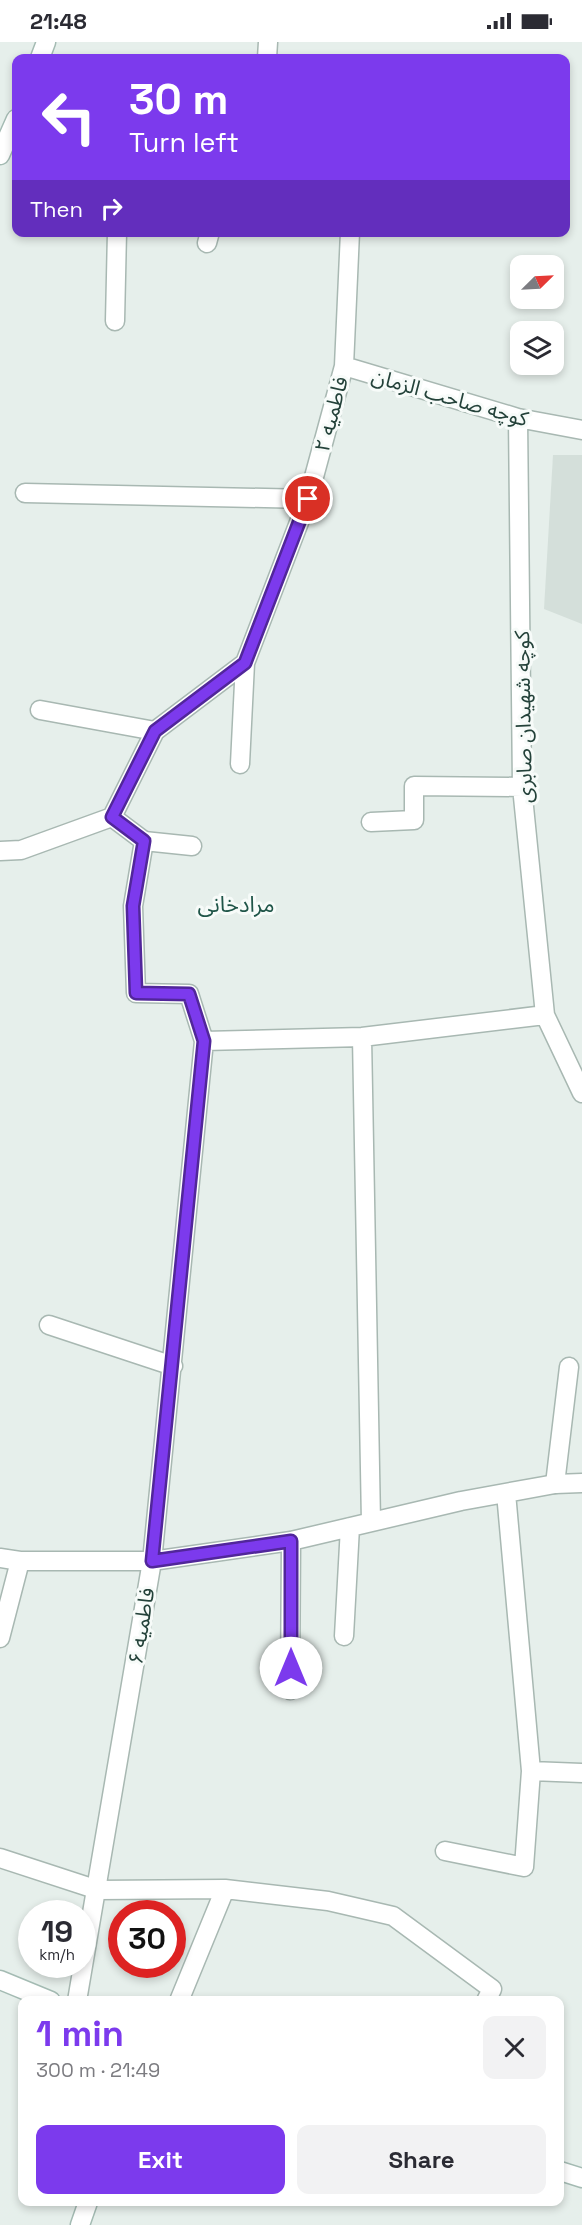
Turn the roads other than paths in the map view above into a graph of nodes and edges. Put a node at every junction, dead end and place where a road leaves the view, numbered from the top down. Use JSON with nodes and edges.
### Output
{"nodes":[{"id":1,"x":12,"y":128,"type":"edge"},
{"id":2,"x":0,"y":155,"type":"edge"},
{"id":3,"x":117,"y":237,"type":"edge"},
{"id":4,"x":350,"y":237,"type":"edge"},
{"id":5,"x":115,"y":321,"type":"dead end"},
{"id":6,"x":344,"y":366,"type":"junction"},
{"id":7,"x":518,"y":418,"type":"junction"},
{"id":8,"x":582,"y":430,"type":"edge"},
{"id":9,"x":25,"y":493,"type":"dead end"},
{"id":10,"x":308,"y":499,"type":"junction"},
{"id":11,"x":245,"y":663,"type":"junction"},
{"id":12,"x":40,"y":710,"type":"dead end"},
{"id":13,"x":155,"y":731,"type":"junction"},
{"id":14,"x":240,"y":764,"type":"dead end"},
{"id":15,"x":522,"y":787,"type":"junction"},
{"id":16,"x":112,"y":817,"type":"junction"},
{"id":17,"x":371,"y":822,"type":"dead end"},
{"id":18,"x":144,"y":841,"type":"junction"},
{"id":19,"x":192,"y":846,"type":"dead end"},
{"id":20,"x":0,"y":851,"type":"edge"},
{"id":21,"x":545,"y":1015,"type":"junction"},
{"id":22,"x":362,"y":1037,"type":"junction"},
{"id":23,"x":204,"y":1041,"type":"junction"},
{"id":24,"x":582,"y":1093,"type":"edge"},
{"id":25,"x":49,"y":1325,"type":"dead end"},
{"id":26,"x":173,"y":1366,"type":"junction"},
{"id":27,"x":569,"y":1366,"type":"dead end"},
{"id":28,"x":582,"y":1483,"type":"edge"},
{"id":29,"x":555,"y":1484,"type":"junction"},
{"id":30,"x":506,"y":1493,"type":"junction"},
{"id":31,"x":371,"y":1522,"type":"junction"},
{"id":32,"x":350,"y":1527,"type":"junction"},
{"id":33,"x":291,"y":1541,"type":"junction"},
{"id":34,"x":0,"y":1558,"type":"edge"},
{"id":35,"x":20,"y":1561,"type":"junction"},
{"id":36,"x":152,"y":1561,"type":"junction"},
{"id":37,"x":344,"y":1636,"type":"dead end"},
{"id":38,"x":0,"y":1638,"type":"edge"},
{"id":39,"x":290,"y":1690,"type":"dead end"},
{"id":40,"x":531,"y":1771,"type":"junction"},
{"id":41,"x":582,"y":1773,"type":"edge"},
{"id":42,"x":445,"y":1851,"type":"dead end"},
{"id":43,"x":0,"y":1858,"type":"edge"},
{"id":44,"x":225,"y":1888,"type":"junction"},
{"id":45,"x":98,"y":1890,"type":"junction"},
{"id":46,"x":0,"y":1980,"type":"edge"},
{"id":47,"x":489,"y":1995,"type":"edge"},
{"id":48,"x":39,"y":1996,"type":"edge"},
{"id":49,"x":78,"y":1996,"type":"edge"},
{"id":50,"x":181,"y":1996,"type":"edge"},
{"id":51,"x":564,"y":2172,"type":"edge"},
{"id":52,"x":582,"y":2178,"type":"edge"},
{"id":53,"x":87,"y":2206,"type":"edge"},
{"id":54,"x":80,"y":2225,"type":"edge"}],
"edges":[{"from":1,"to":2,"type":"street"},
{"from":3,"to":5,"type":"street"},
{"from":4,"to":6,"type":"street","name":"کوچه صاحب الزمان"},
{"from":6,"to":7,"type":"street","name":"کوچه صاحب الزمان"},
{"from":6,"to":10,"type":"street","name":"فاطمیه ۲"},
{"from":7,"to":8,"type":"street","name":"کوچه صاحب الزمان"},
{"from":7,"to":15,"type":"street","name":"کوچه شهیدان صابری"},
{"from":9,"to":10,"type":"street"},
{"from":10,"to":11,"type":"street","name":"فاطمیه ۲"},
{"from":11,"to":13,"type":"street"},
{"from":11,"to":14,"type":"street"},
{"from":12,"to":13,"type":"street"},
{"from":13,"to":16,"type":"street"},
{"from":15,"to":17,"type":"street"},
{"from":15,"to":21,"type":"street","name":"کوچه شهیدان صابری"},
{"from":16,"to":18,"type":"street"},
{"from":16,"to":20,"type":"street"},
{"from":18,"to":19,"type":"street"},
{"from":18,"to":23,"type":"street","name":"فاطمیه ۶"},
{"from":21,"to":22,"type":"street"},
{"from":21,"to":24,"type":"street","name":"کوچه شهیدان صابری"},
{"from":22,"to":23,"type":"street"},
{"from":22,"to":31,"type":"street"},
{"from":23,"to":26,"type":"street","name":"فاطمیه ۶"},
{"from":25,"to":26,"type":"street"},
{"from":26,"to":36,"type":"street","name":"فاطمیه ۶"},
{"from":27,"to":29,"type":"street"},
{"from":28,"to":29,"type":"street"},
{"from":29,"to":30,"type":"street"},
{"from":30,"to":31,"type":"street"},
{"from":30,"to":40,"type":"street"},
{"from":31,"to":32,"type":"street"},
{"from":32,"to":33,"type":"street"},
{"from":32,"to":37,"type":"street"},
{"from":33,"to":36,"type":"street"},
{"from":33,"to":39,"type":"street"},
{"from":34,"to":35,"type":"street"},
{"from":35,"to":36,"type":"street"},
{"from":35,"to":38,"type":"street"},
{"from":36,"to":45,"type":"street","name":"فاطمیه ۶"},
{"from":40,"to":41,"type":"street"},
{"from":40,"to":42,"type":"street"},
{"from":43,"to":45,"type":"street"},
{"from":44,"to":45,"type":"street"},
{"from":44,"to":47,"type":"street"},
{"from":44,"to":50,"type":"street"},
{"from":45,"to":49,"type":"street","name":"فاطمیه ۶"},
{"from":46,"to":48,"type":"street"},
{"from":51,"to":52,"type":"street"},
{"from":53,"to":54,"type":"street"}]}
